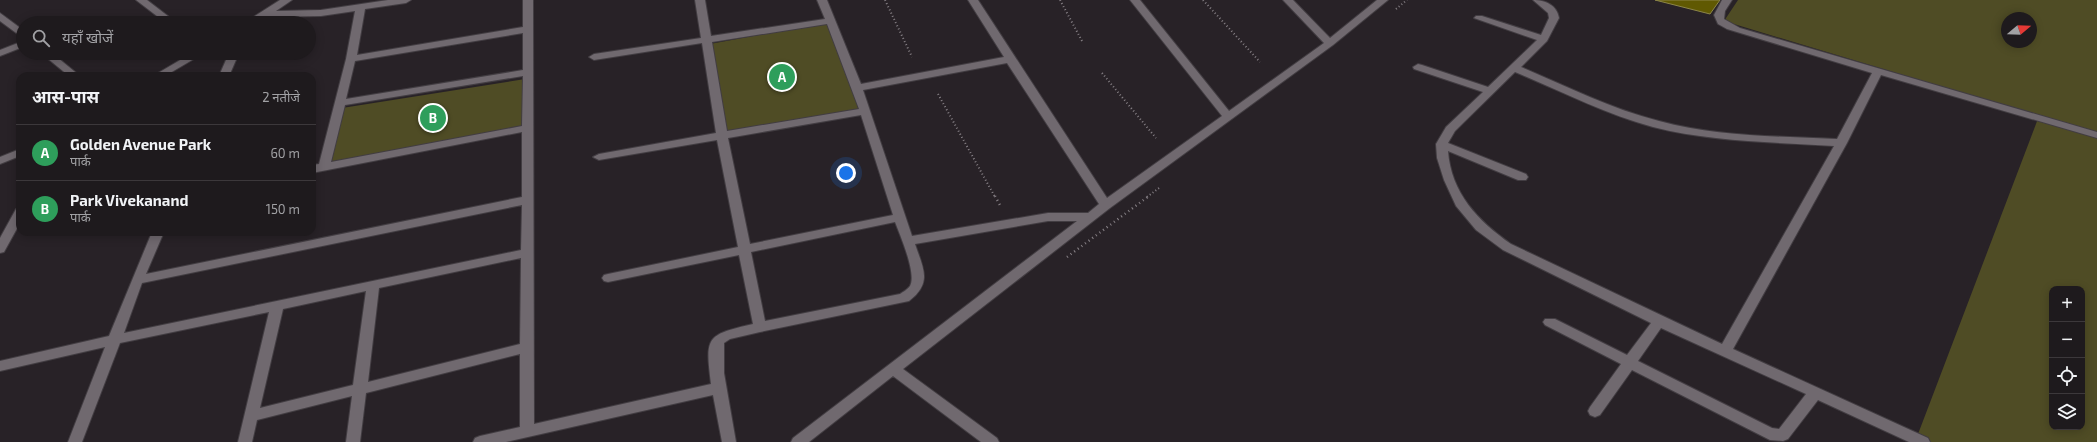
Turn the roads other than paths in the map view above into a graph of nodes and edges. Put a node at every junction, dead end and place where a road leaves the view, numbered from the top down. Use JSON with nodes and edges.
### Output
{"nodes":[{"id":1,"x":141,"y":0,"type":"edge"},
{"id":2,"x":287,"y":0,"type":"edge"},
{"id":3,"x":406,"y":0,"type":"edge"},
{"id":4,"x":528,"y":0,"type":"edge"},
{"id":5,"x":700,"y":0,"type":"edge"},
{"id":6,"x":822,"y":0,"type":"edge"},
{"id":7,"x":973,"y":0,"type":"edge"},
{"id":8,"x":1135,"y":0,"type":"edge"},
{"id":9,"x":1288,"y":0,"type":"edge"},
{"id":10,"x":1383,"y":0,"type":"edge"},
{"id":11,"x":1538,"y":0,"type":"edge"},
{"id":12,"x":1727,"y":0,"type":"edge"},
{"id":13,"x":360,"y":8,"type":"junction"},
{"id":14,"x":265,"y":14,"type":"junction"},
{"id":15,"x":0,"y":16,"type":"edge"},
{"id":16,"x":163,"y":16,"type":"edge"},
{"id":17,"x":262,"y":16,"type":"edge"},
{"id":18,"x":1479,"y":18,"type":"dead end"},
{"id":19,"x":830,"y":21,"type":"junction"},
{"id":20,"x":16,"y":29,"type":"edge"},
{"id":21,"x":527,"y":29,"type":"junction"},
{"id":22,"x":708,"y":39,"type":"junction"},
{"id":23,"x":1544,"y":39,"type":"junction"},
{"id":24,"x":1330,"y":43,"type":"junction"},
{"id":25,"x":16,"y":47,"type":"edge"},
{"id":26,"x":0,"y":53,"type":"edge"},
{"id":27,"x":594,"y":57,"type":"dead end"},
{"id":28,"x":351,"y":59,"type":"junction"},
{"id":29,"x":1010,"y":59,"type":"junction"},
{"id":30,"x":55,"y":60,"type":"edge"},
{"id":31,"x":187,"y":60,"type":"edge"},
{"id":32,"x":231,"y":60,"type":"edge"},
{"id":33,"x":1418,"y":67,"type":"dead end"},
{"id":34,"x":1514,"y":68,"type":"junction"},
{"id":35,"x":1878,"y":71,"type":"junction"},
{"id":36,"x":70,"y":72,"type":"edge"},
{"id":37,"x":165,"y":72,"type":"edge"},
{"id":38,"x":226,"y":72,"type":"edge"},
{"id":39,"x":527,"y":72,"type":"junction"},
{"id":40,"x":857,"y":88,"type":"junction"},
{"id":41,"x":1490,"y":92,"type":"junction"},
{"id":42,"x":340,"y":103,"type":"junction"},
{"id":43,"x":864,"y":111,"type":"junction"},
{"id":44,"x":1227,"y":116,"type":"junction"},
{"id":45,"x":528,"y":128,"type":"junction"},
{"id":46,"x":2097,"y":135,"type":"edge"},
{"id":47,"x":722,"y":136,"type":"junction"},
{"id":48,"x":1841,"y":142,"type":"junction"},
{"id":49,"x":1442,"y":144,"type":"junction"},
{"id":50,"x":16,"y":154,"type":"edge"},
{"id":51,"x":599,"y":157,"type":"dead end"},
{"id":52,"x":0,"y":161,"type":"edge"},
{"id":53,"x":324,"y":166,"type":"junction"},
{"id":54,"x":316,"y":168,"type":"edge"},
{"id":55,"x":1522,"y":177,"type":"dead end"},
{"id":56,"x":527,"y":200,"type":"junction"},
{"id":57,"x":1106,"y":205,"type":"junction"},
{"id":58,"x":1092,"y":216,"type":"junction"},
{"id":59,"x":900,"y":217,"type":"junction"},
{"id":60,"x":16,"y":225,"type":"edge"},
{"id":61,"x":156,"y":236,"type":"edge"},
{"id":62,"x":908,"y":241,"type":"junction"},
{"id":63,"x":0,"y":249,"type":"edge"},
{"id":64,"x":746,"y":249,"type":"junction"},
{"id":65,"x":526,"y":254,"type":"junction"},
{"id":66,"x":608,"y":278,"type":"dead end"},
{"id":67,"x":137,"y":280,"type":"junction"},
{"id":68,"x":373,"y":285,"type":"junction"},
{"id":69,"x":277,"y":305,"type":"junction"},
{"id":70,"x":1659,"y":321,"type":"junction"},
{"id":71,"x":1550,"y":322,"type":"dead end"},
{"id":72,"x":760,"y":327,"type":"junction"},
{"id":73,"x":116,"y":338,"type":"junction"},
{"id":74,"x":526,"y":348,"type":"junction"},
{"id":75,"x":1725,"y":351,"type":"junction"},
{"id":76,"x":1629,"y":361,"type":"junction"},
{"id":77,"x":0,"y":366,"type":"edge"},
{"id":78,"x":894,"y":370,"type":"junction"},
{"id":79,"x":719,"y":388,"type":"junction"},
{"id":80,"x":360,"y":389,"type":"junction"},
{"id":81,"x":1815,"y":393,"type":"junction"},
{"id":82,"x":1595,"y":411,"type":"dead end"},
{"id":83,"x":251,"y":416,"type":"junction"},
{"id":84,"x":527,"y":432,"type":"junction"},
{"id":85,"x":75,"y":442,"type":"edge"},
{"id":86,"x":245,"y":442,"type":"edge"},
{"id":87,"x":353,"y":442,"type":"edge"},
{"id":88,"x":480,"y":442,"type":"edge"},
{"id":89,"x":729,"y":442,"type":"edge"},
{"id":90,"x":798,"y":442,"type":"edge"},
{"id":91,"x":992,"y":442,"type":"edge"},
{"id":92,"x":1923,"y":442,"type":"edge"}],
"edges":[{"from":1,"to":16,"type":"street"},
{"from":2,"to":14,"type":"street"},
{"from":3,"to":13,"type":"street"},
{"from":4,"to":21,"type":"street"},
{"from":5,"to":22,"type":"street"},
{"from":6,"to":19,"type":"street"},
{"from":7,"to":29,"type":"street"},
{"from":8,"to":44,"type":"street"},
{"from":9,"to":24,"type":"street"},
{"from":10,"to":24,"type":"street"},
{"from":11,"to":23,"type":"street"},
{"from":12,"to":35,"type":"street"},
{"from":13,"to":14,"type":"street"},
{"from":13,"to":28,"type":"street"},
{"from":14,"to":17,"type":"street"},
{"from":15,"to":20,"type":"street"},
{"from":18,"to":23,"type":"street"},
{"from":19,"to":22,"type":"street"},
{"from":19,"to":40,"type":"street"},
{"from":21,"to":28,"type":"street"},
{"from":21,"to":39,"type":"street"},
{"from":22,"to":27,"type":"street"},
{"from":22,"to":47,"type":"street"},
{"from":23,"to":34,"type":"street"},
{"from":24,"to":44,"type":"street"},
{"from":25,"to":26,"type":"street"},
{"from":28,"to":42,"type":"street"},
{"from":29,"to":40,"type":"street"},
{"from":29,"to":57,"type":"street"},
{"from":30,"to":36,"type":"street"},
{"from":31,"to":37,"type":"street"},
{"from":32,"to":38,"type":"street"},
{"from":33,"to":41,"type":"street"},
{"from":34,"to":41,"type":"street"},
{"from":34,"to":48,"type":"street"},
{"from":35,"to":46,"type":"street"},
{"from":35,"to":48,"type":"street"},
{"from":39,"to":42,"type":"street"},
{"from":39,"to":45,"type":"street"},
{"from":40,"to":43,"type":"street"},
{"from":41,"to":49,"type":"street"},
{"from":42,"to":53,"type":"street"},
{"from":43,"to":47,"type":"street"},
{"from":43,"to":59,"type":"street"},
{"from":44,"to":57,"type":"street"},
{"from":45,"to":53,"type":"street"},
{"from":45,"to":56,"type":"street"},
{"from":47,"to":51,"type":"street"},
{"from":47,"to":64,"type":"street"},
{"from":48,"to":75,"type":"street"},
{"from":49,"to":55,"type":"street"},
{"from":49,"to":70,"type":"street"},
{"from":50,"to":52,"type":"street"},
{"from":53,"to":54,"type":"street"},
{"from":56,"to":65,"type":"street"},
{"from":56,"to":67,"type":"street"},
{"from":57,"to":58,"type":"street"},
{"from":58,"to":62,"type":"street"},
{"from":58,"to":78,"type":"street"},
{"from":59,"to":62,"type":"street"},
{"from":59,"to":64,"type":"street"},
{"from":60,"to":63,"type":"street"},
{"from":61,"to":67,"type":"street"},
{"from":62,"to":72,"type":"street"},
{"from":64,"to":66,"type":"street"},
{"from":64,"to":72,"type":"street"},
{"from":65,"to":68,"type":"street"},
{"from":65,"to":74,"type":"street"},
{"from":67,"to":73,"type":"street"},
{"from":68,"to":69,"type":"street"},
{"from":68,"to":80,"type":"street"},
{"from":69,"to":73,"type":"street"},
{"from":69,"to":83,"type":"street"},
{"from":70,"to":75,"type":"street"},
{"from":70,"to":76,"type":"street"},
{"from":71,"to":76,"type":"street"},
{"from":72,"to":79,"type":"street"},
{"from":73,"to":77,"type":"street"},
{"from":73,"to":85,"type":"street"},
{"from":74,"to":80,"type":"street"},
{"from":74,"to":84,"type":"street"},
{"from":75,"to":81,"type":"street"},
{"from":76,"to":81,"type":"street"},
{"from":76,"to":82,"type":"street"},
{"from":78,"to":90,"type":"street"},
{"from":78,"to":91,"type":"street"},
{"from":79,"to":84,"type":"street"},
{"from":79,"to":89,"type":"street"},
{"from":80,"to":83,"type":"street"},
{"from":80,"to":87,"type":"street"},
{"from":81,"to":92,"type":"street"},
{"from":83,"to":86,"type":"street"},
{"from":84,"to":88,"type":"street"}]}
